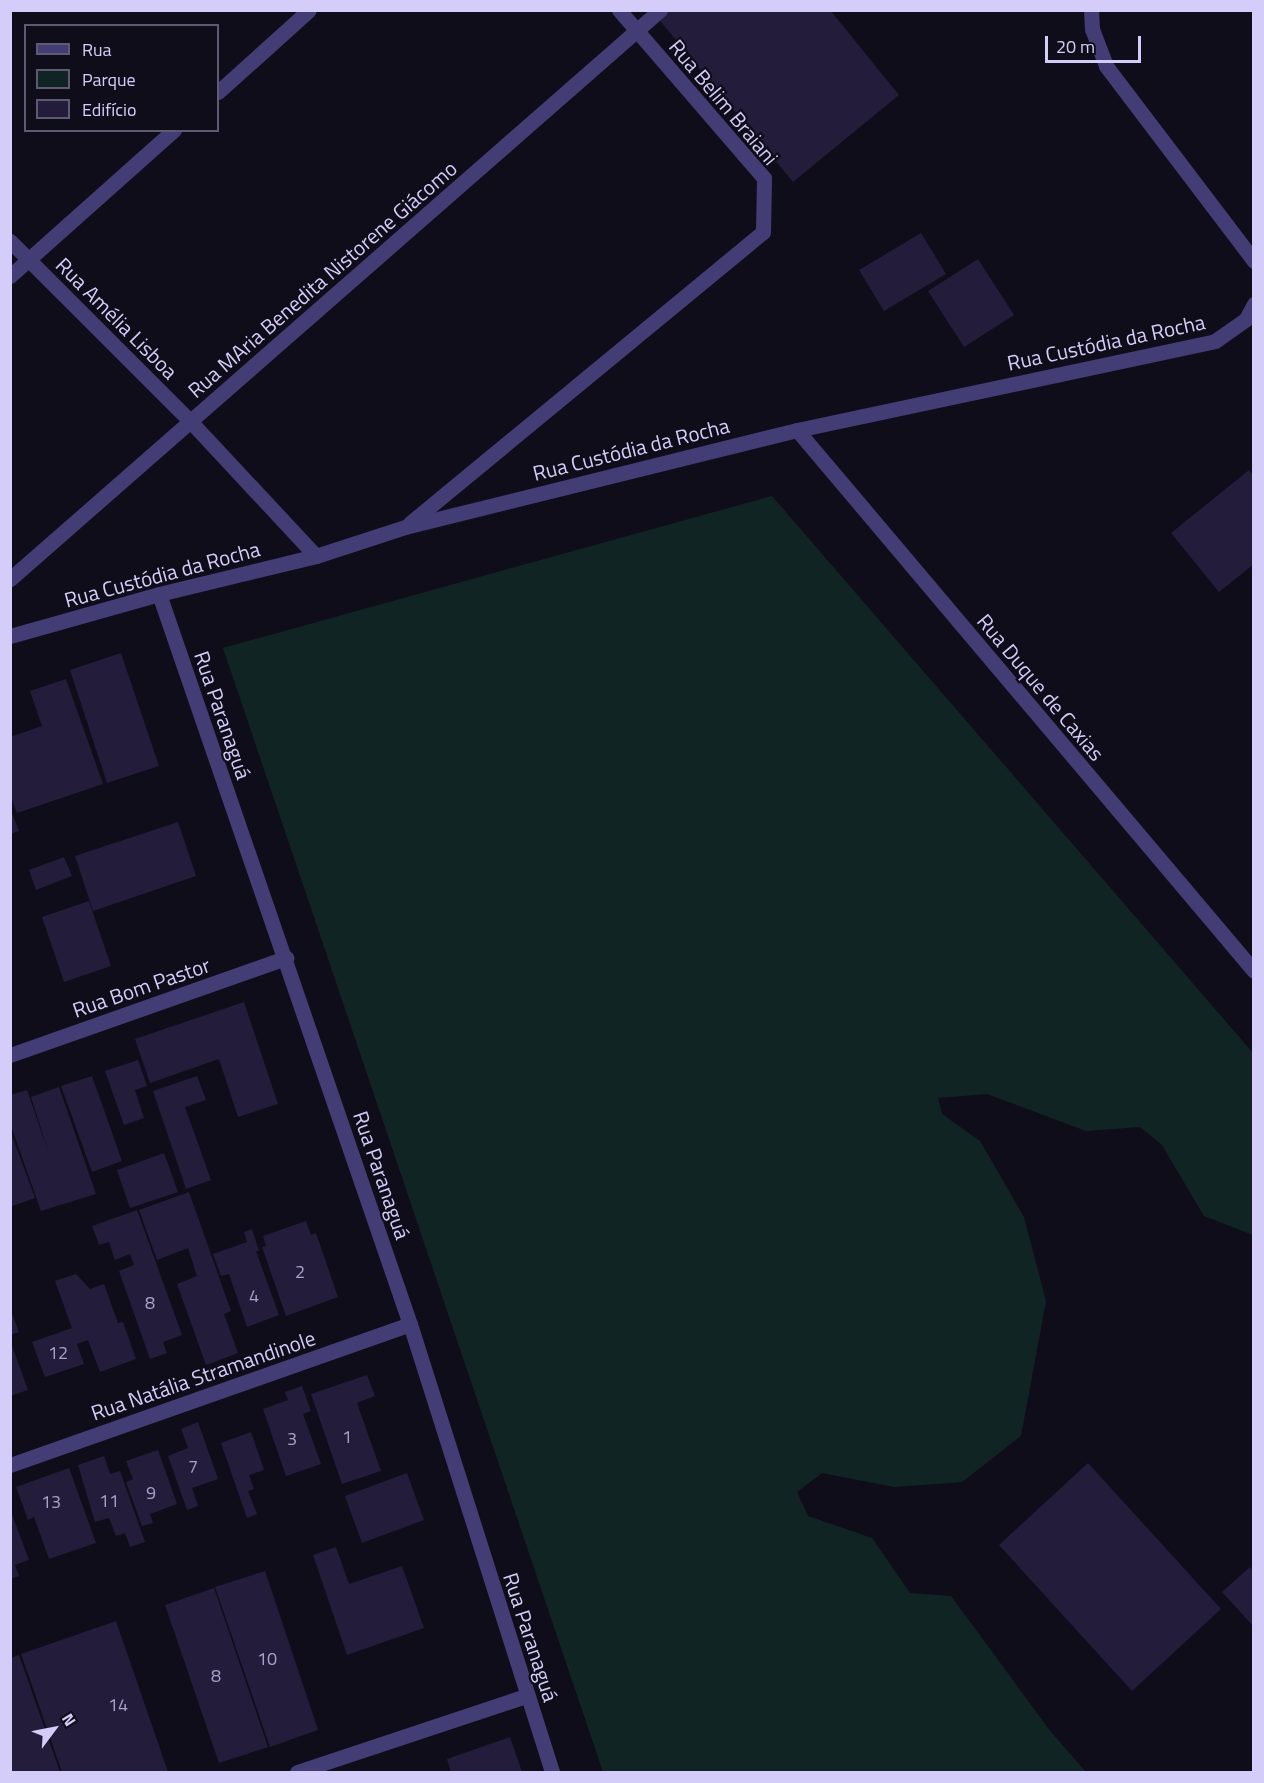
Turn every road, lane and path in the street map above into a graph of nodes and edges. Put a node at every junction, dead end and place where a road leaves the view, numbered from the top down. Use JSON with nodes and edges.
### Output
{"nodes":[{"id":1,"x":309,"y":10,"type":"edge"},
{"id":2,"x":619,"y":10,"type":"edge"},
{"id":3,"x":660,"y":10,"type":"edge"},
{"id":4,"x":1091,"y":10,"type":"edge"},
{"id":5,"x":636,"y":31,"type":"junction"},
{"id":6,"x":219,"y":91,"type":"edge"},
{"id":7,"x":172,"y":132,"type":"edge"},
{"id":8,"x":10,"y":242,"type":"edge"},
{"id":9,"x":29,"y":260,"type":"junction"},
{"id":10,"x":1254,"y":261,"type":"edge"},
{"id":11,"x":10,"y":276,"type":"edge"},
{"id":12,"x":1254,"y":304,"type":"edge"},
{"id":13,"x":191,"y":422,"type":"junction"},
{"id":14,"x":796,"y":430,"type":"junction"},
{"id":15,"x":405,"y":527,"type":"junction"},
{"id":16,"x":316,"y":556,"type":"junction"},
{"id":17,"x":10,"y":579,"type":"edge"},
{"id":18,"x":159,"y":594,"type":"junction"},
{"id":19,"x":10,"y":636,"type":"edge"},
{"id":20,"x":286,"y":958,"type":"junction"},
{"id":21,"x":1254,"y":971,"type":"edge"},
{"id":22,"x":10,"y":1055,"type":"edge"},
{"id":23,"x":410,"y":1324,"type":"junction"},
{"id":24,"x":10,"y":1465,"type":"edge"},
{"id":25,"x":528,"y":1695,"type":"junction"},
{"id":26,"x":297,"y":1773,"type":"edge"},
{"id":27,"x":552,"y":1773,"type":"edge"}],
"edges":[{"from":1,"to":6,"type":"street"},
{"from":2,"to":5,"type":"street","name":"Rua Belim Braiani"},
{"from":3,"to":5,"type":"street","name":"Rua MAria Benedita Nistorene Giácomo"},
{"from":4,"to":10,"type":"street"},
{"from":5,"to":13,"type":"street","name":"Rua MAria Benedita Nistorene Giácomo"},
{"from":5,"to":15,"type":"street","name":"Rua Belim Braiani"},
{"from":7,"to":9,"type":"street"},
{"from":8,"to":9,"type":"street","name":"Rua Amélia Lisboa"},
{"from":9,"to":11,"type":"street"},
{"from":9,"to":13,"type":"street","name":"Rua Amélia Lisboa"},
{"from":12,"to":14,"type":"street","name":"Rua Custódia da Rocha"},
{"from":13,"to":16,"type":"street","name":"Rua Amélia Lisboa"},
{"from":13,"to":17,"type":"street","name":"Rua MAria Benedita Nistorene Giácomo"},
{"from":14,"to":15,"type":"street","name":"Rua Custódia da Rocha"},
{"from":14,"to":21,"type":"street","name":"Rua Duque de Caxias"},
{"from":15,"to":16,"type":"street","name":"Rua Custódia da Rocha"},
{"from":16,"to":18,"type":"street","name":"Rua Custódia da Rocha"},
{"from":18,"to":19,"type":"street","name":"Rua Custódia da Rocha"},
{"from":18,"to":20,"type":"street","name":"Rua Paranaguá"},
{"from":20,"to":22,"type":"street","name":"Rua Bom Pastor"},
{"from":20,"to":23,"type":"street","name":"Rua Paranaguá"},
{"from":23,"to":24,"type":"street","name":"Rua Natália Stramandinole"},
{"from":23,"to":25,"type":"street","name":"Rua Paranaguá"},
{"from":25,"to":26,"type":"street"},
{"from":25,"to":27,"type":"street","name":"Rua Paranaguá"}]}
